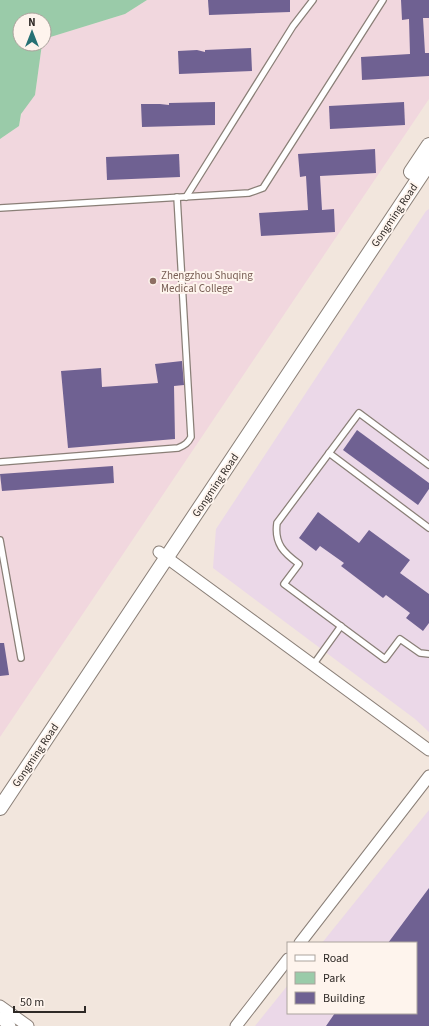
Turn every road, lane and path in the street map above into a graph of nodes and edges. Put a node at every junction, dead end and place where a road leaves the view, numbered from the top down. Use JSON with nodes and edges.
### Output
{"nodes":[{"id":1,"x":313,"y":0,"type":"edge"},
{"id":2,"x":383,"y":0,"type":"edge"},
{"id":3,"x":429,"y":145,"type":"edge"},
{"id":4,"x":429,"y":163,"type":"edge"},
{"id":5,"x":177,"y":197,"type":"junction"},
{"id":6,"x":186,"y":197,"type":"junction"},
{"id":7,"x":0,"y":208,"type":"edge"},
{"id":8,"x":329,"y":453,"type":"junction"},
{"id":9,"x":0,"y":462,"type":"edge"},
{"id":10,"x":429,"y":464,"type":"edge"},
{"id":11,"x":429,"y":528,"type":"edge"},
{"id":12,"x":0,"y":540,"type":"edge"},
{"id":13,"x":163,"y":555,"type":"junction"},
{"id":14,"x":2,"y":566,"type":"edge"},
{"id":15,"x":342,"y":626,"type":"junction"},
{"id":16,"x":429,"y":654,"type":"edge"},
{"id":17,"x":21,"y":658,"type":"dead end"},
{"id":18,"x":313,"y":665,"type":"junction"},
{"id":19,"x":429,"y":750,"type":"edge"},
{"id":20,"x":429,"y":776,"type":"edge"},
{"id":21,"x":0,"y":790,"type":"edge"},
{"id":22,"x":0,"y":808,"type":"edge"},
{"id":23,"x":301,"y":942,"type":"edge"},
{"id":24,"x":287,"y":960,"type":"edge"},
{"id":25,"x":0,"y":1006,"type":"edge"},
{"id":26,"x":0,"y":1018,"type":"edge"},
{"id":27,"x":10,"y":1026,"type":"edge"},
{"id":28,"x":28,"y":1026,"type":"edge"},
{"id":29,"x":236,"y":1026,"type":"edge"}],
"edges":[{"from":1,"to":6,"type":"lane"},
{"from":2,"to":6,"type":"lane"},
{"from":3,"to":13,"type":"street","name":"Gongming Road"},
{"from":4,"to":13,"type":"street","name":"Gongming Road"},
{"from":5,"to":6,"type":"lane"},
{"from":5,"to":7,"type":"lane"},
{"from":5,"to":9,"type":"lane"},
{"from":8,"to":10,"type":"lane"},
{"from":8,"to":11,"type":"lane"},
{"from":8,"to":15,"type":"lane"},
{"from":12,"to":14,"type":"lane"},
{"from":13,"to":18,"type":"street"},
{"from":13,"to":21,"type":"street","name":"Gongming Road"},
{"from":13,"to":22,"type":"street","name":"Gongming Road"},
{"from":14,"to":17,"type":"lane"},
{"from":15,"to":16,"type":"lane"},
{"from":15,"to":18,"type":"lane"},
{"from":18,"to":19,"type":"street"},
{"from":20,"to":23,"type":"street"},
{"from":24,"to":29,"type":"street"},
{"from":25,"to":28,"type":"street"},
{"from":26,"to":27,"type":"street"}]}
